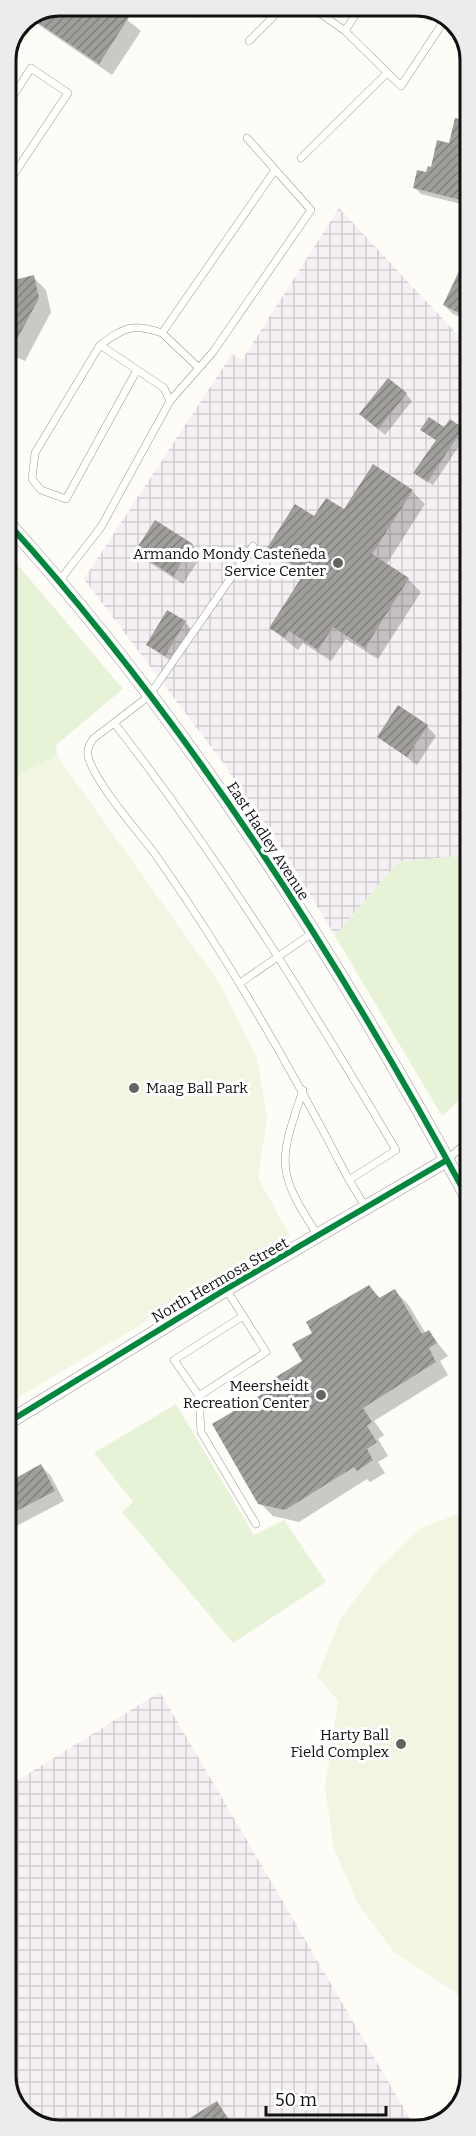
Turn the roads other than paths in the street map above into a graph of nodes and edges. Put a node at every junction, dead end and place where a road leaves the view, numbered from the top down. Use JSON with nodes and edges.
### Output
{"nodes":[{"id":1,"x":273,"y":17,"type":"edge"},
{"id":2,"x":325,"y":17,"type":"edge"},
{"id":3,"x":354,"y":17,"type":"edge"},
{"id":4,"x":441,"y":25,"type":"edge"},
{"id":5,"x":345,"y":31,"type":"junction"},
{"id":6,"x":249,"y":41,"type":"dead end"},
{"id":7,"x":387,"y":73,"type":"junction"},
{"id":8,"x":17,"y":89,"type":"edge"},
{"id":9,"x":247,"y":138,"type":"dead end"},
{"id":10,"x":301,"y":158,"type":"dead end"},
{"id":11,"x":275,"y":170,"type":"junction"},
{"id":12,"x":16,"y":171,"type":"edge"},
{"id":13,"x":162,"y":333,"type":"junction"},
{"id":14,"x":100,"y":345,"type":"junction"},
{"id":15,"x":199,"y":368,"type":"junction"},
{"id":16,"x":137,"y":370,"type":"junction"},
{"id":17,"x":170,"y":401,"type":"junction"},
{"id":18,"x":16,"y":532,"type":"edge"},
{"id":19,"x":253,"y":546,"type":"dead end"},
{"id":20,"x":60,"y":580,"type":"junction"},
{"id":21,"x":149,"y":696,"type":"junction"},
{"id":22,"x":115,"y":724,"type":"junction"},
{"id":23,"x":314,"y":932,"type":"junction"},
{"id":24,"x":279,"y":956,"type":"junction"},
{"id":25,"x":240,"y":983,"type":"junction"},
{"id":26,"x":303,"y":1090,"type":"junction"},
{"id":27,"x":459,"y":1149,"type":"edge"},
{"id":28,"x":447,"y":1160,"type":"junction"},
{"id":29,"x":349,"y":1180,"type":"junction"},
{"id":30,"x":459,"y":1182,"type":"edge"},
{"id":31,"x":366,"y":1208,"type":"junction"},
{"id":32,"x":319,"y":1237,"type":"junction"},
{"id":33,"x":226,"y":1289,"type":"junction"},
{"id":34,"x":243,"y":1316,"type":"junction"},
{"id":35,"x":199,"y":1396,"type":"junction"},
{"id":36,"x":16,"y":1417,"type":"edge"},
{"id":37,"x":256,"y":1524,"type":"dead end"}],
"edges":[{"from":1,"to":6,"type":"lane"},
{"from":2,"to":5,"type":"lane"},
{"from":3,"to":5,"type":"lane"},
{"from":4,"to":7,"type":"lane"},
{"from":5,"to":7,"type":"lane"},
{"from":7,"to":10,"type":"lane"},
{"from":8,"to":12,"type":"lane"},
{"from":9,"to":11,"type":"lane"},
{"from":11,"to":13,"type":"lane"},
{"from":11,"to":15,"type":"lane"},
{"from":13,"to":14,"type":"lane"},
{"from":13,"to":15,"type":"lane"},
{"from":14,"to":16,"type":"lane"},
{"from":14,"to":16,"type":"lane"},
{"from":15,"to":17,"type":"lane"},
{"from":16,"to":17,"type":"lane"},
{"from":17,"to":20,"type":"lane"},
{"from":18,"to":20,"type":"street","name":"East Hadley Avenue"},
{"from":19,"to":21,"type":"lane"},
{"from":20,"to":21,"type":"street","name":"East Hadley Avenue"},
{"from":21,"to":22,"type":"lane"},
{"from":21,"to":23,"type":"street","name":"East Hadley Avenue"},
{"from":22,"to":24,"type":"lane"},
{"from":22,"to":25,"type":"lane"},
{"from":23,"to":24,"type":"lane"},
{"from":23,"to":28,"type":"street","name":"East Hadley Avenue"},
{"from":24,"to":25,"type":"lane"},
{"from":24,"to":29,"type":"lane"},
{"from":25,"to":26,"type":"lane"},
{"from":26,"to":29,"type":"lane"},
{"from":26,"to":32,"type":"lane"},
{"from":27,"to":28,"type":"lane"},
{"from":28,"to":30,"type":"street","name":"East Hadley Avenue"},
{"from":28,"to":31,"type":"street","name":"North Hermosa Street"},
{"from":29,"to":31,"type":"lane"},
{"from":31,"to":32,"type":"street","name":"North Hermosa Street"},
{"from":32,"to":33,"type":"street","name":"North Hermosa Street"},
{"from":33,"to":34,"type":"lane"},
{"from":33,"to":36,"type":"street","name":"North Hermosa Street"},
{"from":34,"to":35,"type":"lane"},
{"from":34,"to":35,"type":"lane"},
{"from":35,"to":37,"type":"lane"}]}
